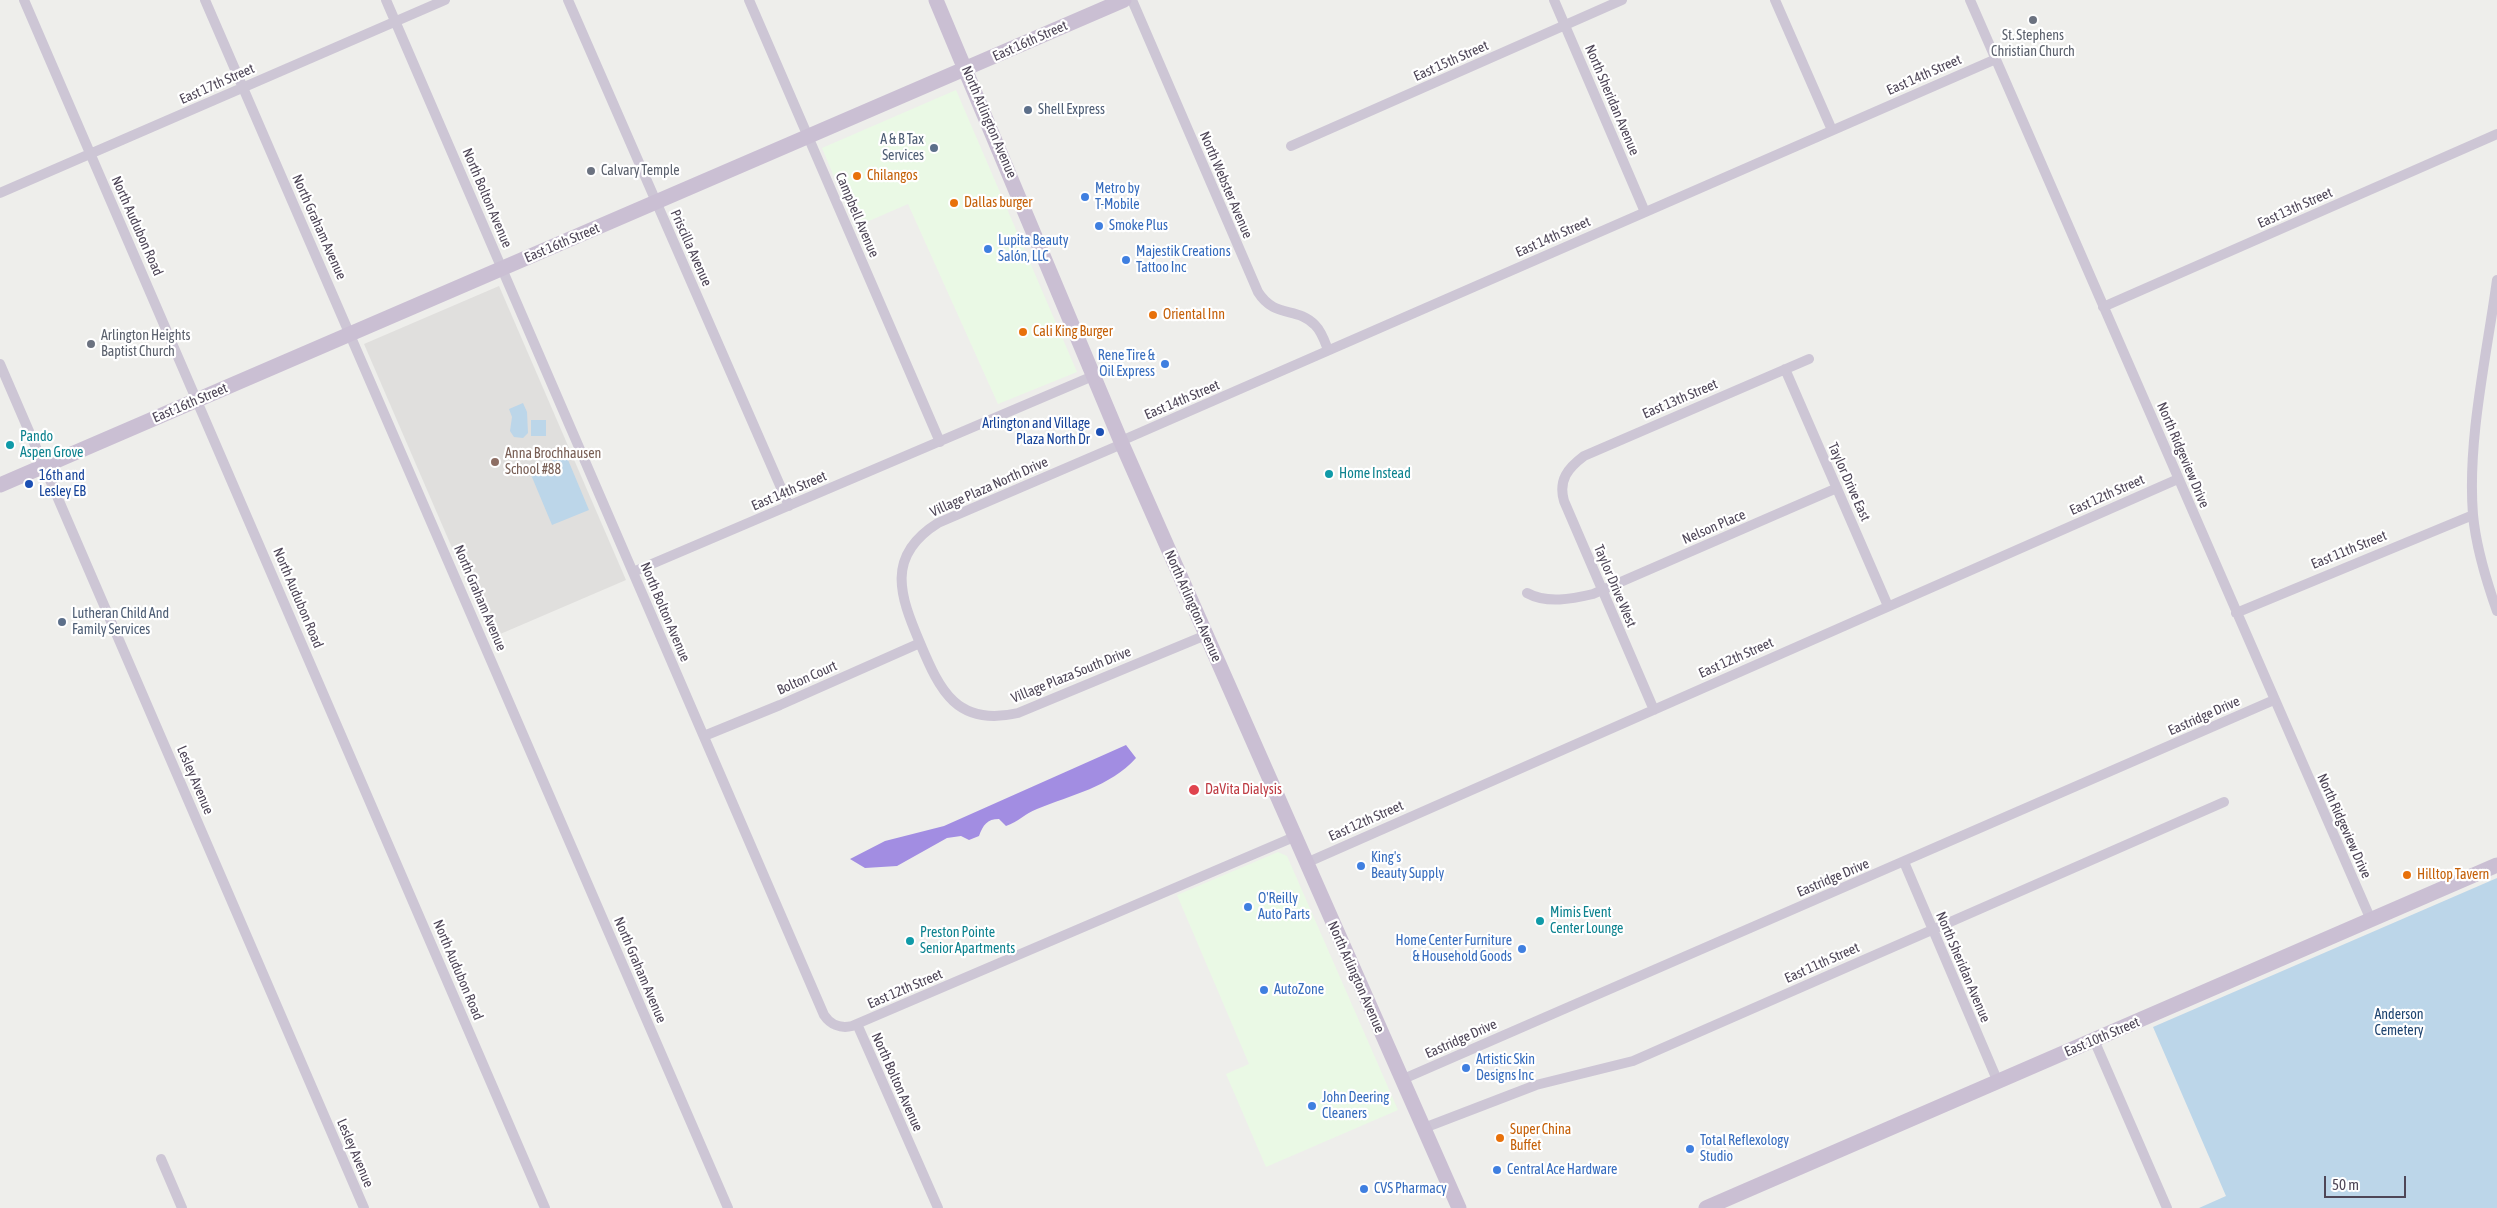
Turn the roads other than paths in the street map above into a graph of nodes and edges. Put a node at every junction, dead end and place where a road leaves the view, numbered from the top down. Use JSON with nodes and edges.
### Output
{"nodes":[{"id":1,"x":24,"y":0,"type":"edge"},
{"id":2,"x":205,"y":0,"type":"edge"},
{"id":3,"x":386,"y":0,"type":"edge"},
{"id":4,"x":445,"y":0,"type":"edge"},
{"id":5,"x":568,"y":0,"type":"edge"},
{"id":6,"x":749,"y":0,"type":"edge"},
{"id":7,"x":936,"y":0,"type":"edge"},
{"id":8,"x":1124,"y":0,"type":"edge"},
{"id":9,"x":1132,"y":0,"type":"edge"},
{"id":10,"x":1554,"y":0,"type":"edge"},
{"id":11,"x":1622,"y":0,"type":"edge"},
{"id":12,"x":1775,"y":0,"type":"edge"},
{"id":13,"x":1970,"y":0,"type":"edge"},
{"id":14,"x":396,"y":21,"type":"junction"},
{"id":15,"x":1564,"y":25,"type":"junction"},
{"id":16,"x":1996,"y":59,"type":"junction"},
{"id":17,"x":966,"y":69,"type":"junction"},
{"id":18,"x":243,"y":87,"type":"junction"},
{"id":19,"x":1832,"y":130,"type":"junction"},
{"id":20,"x":2497,"y":134,"type":"edge"},
{"id":21,"x":808,"y":137,"type":"junction"},
{"id":22,"x":1291,"y":146,"type":"dead end"},
{"id":23,"x":90,"y":154,"type":"junction"},
{"id":24,"x":0,"y":193,"type":"edge"},
{"id":25,"x":656,"y":202,"type":"junction"},
{"id":26,"x":1645,"y":212,"type":"junction"},
{"id":27,"x":503,"y":268,"type":"junction"},
{"id":28,"x":2497,"y":280,"type":"edge"},
{"id":29,"x":2103,"y":307,"type":"junction"},
{"id":30,"x":351,"y":334,"type":"junction"},
{"id":31,"x":1328,"y":350,"type":"junction"},
{"id":32,"x":1809,"y":359,"type":"dead end"},
{"id":33,"x":0,"y":364,"type":"edge"},
{"id":34,"x":1785,"y":370,"type":"junction"},
{"id":35,"x":1093,"y":376,"type":"junction"},
{"id":36,"x":198,"y":400,"type":"junction"},
{"id":37,"x":940,"y":442,"type":"junction"},
{"id":38,"x":1122,"y":443,"type":"junction"},
{"id":39,"x":44,"y":466,"type":"junction"},
{"id":40,"x":1566,"y":471,"type":"joint"},
{"id":41,"x":2178,"y":479,"type":"junction"},
{"id":42,"x":0,"y":485,"type":"edge"},
{"id":43,"x":1837,"y":488,"type":"junction"},
{"id":44,"x":788,"y":506,"type":"junction"},
{"id":45,"x":2473,"y":515,"type":"junction"},
{"id":46,"x":633,"y":572,"type":"junction"},
{"id":47,"x":1603,"y":590,"type":"junction"},
{"id":48,"x":1528,"y":593,"type":"dead end"},
{"id":49,"x":1888,"y":606,"type":"junction"},
{"id":50,"x":2497,"y":611,"type":"edge"},
{"id":51,"x":2236,"y":613,"type":"junction"},
{"id":52,"x":1206,"y":635,"type":"junction"},
{"id":53,"x":920,"y":643,"type":"junction"},
{"id":54,"x":2274,"y":700,"type":"junction"},
{"id":55,"x":1654,"y":710,"type":"junction"},
{"id":56,"x":704,"y":736,"type":"junction"},
{"id":57,"x":2224,"y":802,"type":"dead end"},
{"id":58,"x":1294,"y":837,"type":"junction"},
{"id":59,"x":1904,"y":862,"type":"junction"},
{"id":60,"x":1306,"y":863,"type":"junction"},
{"id":61,"x":2497,"y":865,"type":"edge"},
{"id":62,"x":2370,"y":920,"type":"junction"},
{"id":63,"x":1932,"y":930,"type":"junction"},
{"id":64,"x":857,"y":1024,"type":"junction"},
{"id":65,"x":2094,"y":1040,"type":"junction"},
{"id":66,"x":1401,"y":1080,"type":"junction"},
{"id":67,"x":1998,"y":1082,"type":"junction"},
{"id":68,"x":1424,"y":1128,"type":"junction"},
{"id":69,"x":161,"y":1159,"type":"dead end"},
{"id":70,"x":182,"y":1208,"type":"edge"},
{"id":71,"x":364,"y":1208,"type":"edge"},
{"id":72,"x":546,"y":1208,"type":"edge"},
{"id":73,"x":728,"y":1208,"type":"edge"},
{"id":74,"x":938,"y":1208,"type":"edge"},
{"id":75,"x":1459,"y":1208,"type":"edge"},
{"id":76,"x":1706,"y":1208,"type":"edge"},
{"id":77,"x":2167,"y":1208,"type":"edge"}],
"edges":[{"from":1,"to":23,"type":"street","name":"North Audubon Road"},
{"from":2,"to":18,"type":"street","name":"North Graham Avenue"},
{"from":3,"to":14,"type":"street","name":"North Bolton Avenue"},
{"from":4,"to":14,"type":"street","name":"East 17th Street"},
{"from":5,"to":25,"type":"street","name":"Priscilla Avenue"},
{"from":6,"to":21,"type":"street","name":"Campbell Avenue"},
{"from":7,"to":17,"type":"main road","name":"North Arlington Avenue"},
{"from":8,"to":17,"type":"main road","name":"East 16th Street"},
{"from":9,"to":31,"type":"street","name":"North Webster Avenue"},
{"from":10,"to":15,"type":"street","name":"North Sheridan Avenue"},
{"from":11,"to":15,"type":"street","name":"East 15th Street"},
{"from":12,"to":19,"type":"street"},
{"from":13,"to":16,"type":"street","name":"North Ridgeview Drive"},
{"from":14,"to":18,"type":"street","name":"East 17th Street"},
{"from":14,"to":27,"type":"street","name":"North Bolton Avenue"},
{"from":15,"to":22,"type":"street","name":"East 15th Street"},
{"from":15,"to":26,"type":"street","name":"North Sheridan Avenue"},
{"from":16,"to":19,"type":"street","name":"East 14th Street"},
{"from":16,"to":29,"type":"street","name":"North Ridgeview Drive"},
{"from":17,"to":21,"type":"main road","name":"East 16th Street"},
{"from":17,"to":35,"type":"main road","name":"North Arlington Avenue"},
{"from":18,"to":23,"type":"street","name":"East 17th Street"},
{"from":18,"to":30,"type":"street","name":"North Graham Avenue"},
{"from":19,"to":26,"type":"street","name":"East 14th Street"},
{"from":20,"to":29,"type":"street","name":"East 13th Street"},
{"from":21,"to":25,"type":"main road","name":"East 16th Street"},
{"from":21,"to":37,"type":"street","name":"Campbell Avenue"},
{"from":23,"to":24,"type":"street","name":"East 17th Street"},
{"from":23,"to":36,"type":"street","name":"North Audubon Road"},
{"from":25,"to":27,"type":"main road","name":"East 16th Street"},
{"from":25,"to":44,"type":"street","name":"Priscilla Avenue"},
{"from":26,"to":31,"type":"street","name":"East 14th Street"},
{"from":27,"to":30,"type":"main road","name":"East 16th Street"},
{"from":27,"to":46,"type":"street","name":"North Bolton Avenue"},
{"from":28,"to":45,"type":"street"},
{"from":29,"to":41,"type":"street","name":"North Ridgeview Drive"},
{"from":30,"to":36,"type":"main road","name":"East 16th Street"},
{"from":30,"to":73,"type":"street","name":"North Graham Avenue"},
{"from":31,"to":38,"type":"street","name":"East 14th Street"},
{"from":32,"to":34,"type":"street","name":"East 13th Street"},
{"from":33,"to":39,"type":"street","name":"Lesley Avenue"},
{"from":34,"to":40,"type":"street","name":"East 13th Street"},
{"from":34,"to":43,"type":"street","name":"Taylor Drive East"},
{"from":35,"to":37,"type":"street","name":"East 14th Street"},
{"from":35,"to":38,"type":"main road","name":"North Arlington Avenue"},
{"from":36,"to":39,"type":"main road","name":"East 16th Street"},
{"from":36,"to":72,"type":"street","name":"North Audubon Road"},
{"from":37,"to":44,"type":"street","name":"East 14th Street"},
{"from":38,"to":52,"type":"main road","name":"North Arlington Avenue"},
{"from":38,"to":53,"type":"street","name":"Village Plaza North Drive"},
{"from":39,"to":42,"type":"main road","name":"East 16th Street"},
{"from":39,"to":71,"type":"street","name":"Lesley Avenue"},
{"from":40,"to":47,"type":"street","name":"Taylor Drive West"},
{"from":41,"to":49,"type":"street","name":"East 12th Street"},
{"from":41,"to":51,"type":"street","name":"North Ridgeview Drive"},
{"from":43,"to":47,"type":"street","name":"Nelson Place"},
{"from":43,"to":49,"type":"street","name":"Taylor Drive East"},
{"from":44,"to":46,"type":"street","name":"East 14th Street"},
{"from":45,"to":50,"type":"street"},
{"from":45,"to":51,"type":"street","name":"East 11th Street"},
{"from":46,"to":56,"type":"street","name":"North Bolton Avenue"},
{"from":47,"to":48,"type":"street","name":"Nelson Place"},
{"from":47,"to":55,"type":"street","name":"Taylor Drive West"},
{"from":49,"to":55,"type":"street","name":"East 12th Street"},
{"from":51,"to":54,"type":"street","name":"North Ridgeview Drive"},
{"from":52,"to":53,"type":"street","name":"Village Plaza South Drive"},
{"from":52,"to":58,"type":"main road","name":"North Arlington Avenue"},
{"from":53,"to":56,"type":"street","name":"Bolton Court"},
{"from":54,"to":59,"type":"street","name":"Eastridge Drive"},
{"from":54,"to":62,"type":"street","name":"North Ridgeview Drive"},
{"from":55,"to":60,"type":"street","name":"East 12th Street"},
{"from":56,"to":64,"type":"street","name":"North Bolton Avenue"},
{"from":57,"to":63,"type":"street","name":"East 11th Street"},
{"from":58,"to":60,"type":"main road","name":"North Arlington Avenue"},
{"from":58,"to":64,"type":"street","name":"East 12th Street"},
{"from":59,"to":63,"type":"street","name":"North Sheridan Avenue"},
{"from":59,"to":66,"type":"street","name":"Eastridge Drive"},
{"from":60,"to":66,"type":"main road","name":"North Arlington Avenue"},
{"from":61,"to":62,"type":"main road","name":"East 10th Street"},
{"from":62,"to":65,"type":"main road","name":"East 10th Street"},
{"from":63,"to":67,"type":"street","name":"North Sheridan Avenue"},
{"from":63,"to":68,"type":"street","name":"East 11th Street"},
{"from":64,"to":74,"type":"street","name":"North Bolton Avenue"},
{"from":65,"to":67,"type":"main road","name":"East 10th Street"},
{"from":65,"to":77,"type":"street"},
{"from":66,"to":68,"type":"main road","name":"North Arlington Avenue"},
{"from":67,"to":76,"type":"main road","name":"East 10th Street"},
{"from":68,"to":75,"type":"main road","name":"North Arlington Avenue"},
{"from":69,"to":70,"type":"street"}]}
